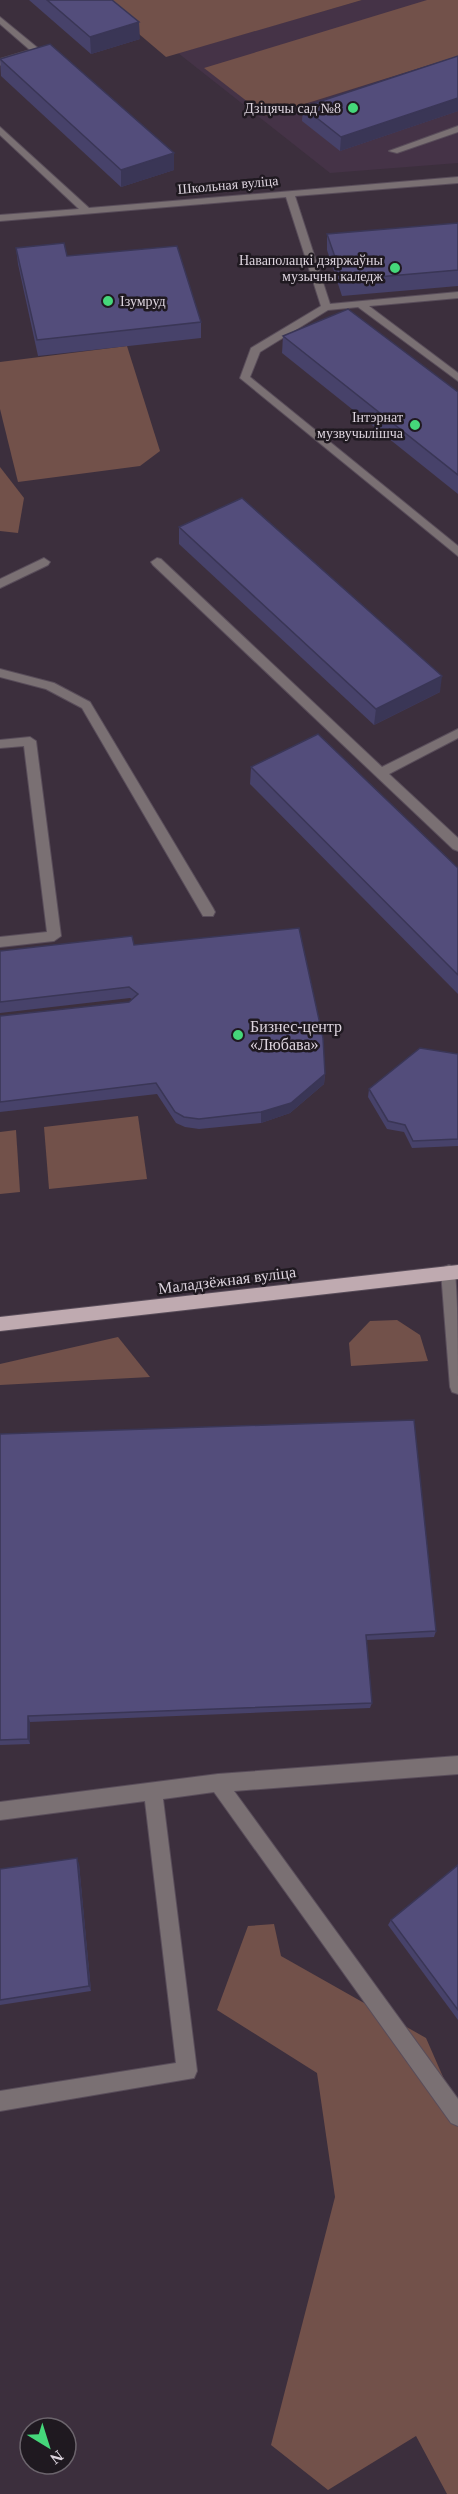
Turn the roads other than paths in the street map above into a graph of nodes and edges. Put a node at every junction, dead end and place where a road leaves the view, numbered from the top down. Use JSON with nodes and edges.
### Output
{"nodes":[{"id":1,"x":0,"y":20,"type":"edge"},
{"id":2,"x":0,"y":62,"type":"edge"},
{"id":3,"x":458,"y":129,"type":"edge"},
{"id":4,"x":0,"y":130,"type":"edge"},
{"id":5,"x":393,"y":151,"type":"dead end"},
{"id":6,"x":458,"y":180,"type":"edge"},
{"id":7,"x":290,"y":194,"type":"junction"},
{"id":8,"x":87,"y":211,"type":"junction"},
{"id":9,"x":0,"y":218,"type":"edge"},
{"id":10,"x":458,"y":296,"type":"edge"},
{"id":11,"x":360,"y":304,"type":"junction"},
{"id":12,"x":326,"y":307,"type":"junction"},
{"id":13,"x":458,"y":378,"type":"edge"},
{"id":14,"x":458,"y":552,"type":"edge"},
{"id":15,"x":44,"y":562,"type":"dead end"},
{"id":16,"x":157,"y":562,"type":"dead end"},
{"id":17,"x":0,"y":584,"type":"edge"},
{"id":18,"x":0,"y":673,"type":"edge"},
{"id":19,"x":458,"y":733,"type":"edge"},
{"id":20,"x":0,"y":744,"type":"edge"},
{"id":21,"x":381,"y":773,"type":"junction"},
{"id":22,"x":458,"y":846,"type":"edge"},
{"id":23,"x":208,"y":912,"type":"dead end"},
{"id":24,"x":0,"y":942,"type":"edge"},
{"id":25,"x":454,"y":1272,"type":"edge"},
{"id":26,"x":0,"y":1324,"type":"edge"},
{"id":27,"x":458,"y":1387,"type":"edge"},
{"id":28,"x":458,"y":1765,"type":"edge"},
{"id":29,"x":218,"y":1783,"type":"junction"},
{"id":30,"x":153,"y":1791,"type":"junction"},
{"id":31,"x":0,"y":1811,"type":"edge"},
{"id":32,"x":0,"y":2101,"type":"edge"},
{"id":33,"x":458,"y":2116,"type":"edge"}],
"edges":[{"from":1,"to":2,"type":"street"},
{"from":3,"to":5,"type":"street"},
{"from":4,"to":8,"type":"street"},
{"from":6,"to":7,"type":"street","name":"Школьная вуліца"},
{"from":7,"to":8,"type":"street","name":"Школьная вуліца"},
{"from":7,"to":12,"type":"street"},
{"from":8,"to":9,"type":"street","name":"Школьная вуліца"},
{"from":10,"to":11,"type":"street"},
{"from":11,"to":12,"type":"street"},
{"from":11,"to":13,"type":"street"},
{"from":12,"to":14,"type":"street"},
{"from":15,"to":17,"type":"street"},
{"from":16,"to":21,"type":"street"},
{"from":18,"to":23,"type":"street"},
{"from":19,"to":21,"type":"street"},
{"from":20,"to":24,"type":"street"},
{"from":21,"to":22,"type":"street"},
{"from":25,"to":26,"type":"main road","name":"Маладзёжная вуліца"},
{"from":25,"to":27,"type":"street"},
{"from":28,"to":29,"type":"street"},
{"from":29,"to":30,"type":"street"},
{"from":29,"to":33,"type":"street"},
{"from":30,"to":31,"type":"street"},
{"from":30,"to":32,"type":"street"}]}
